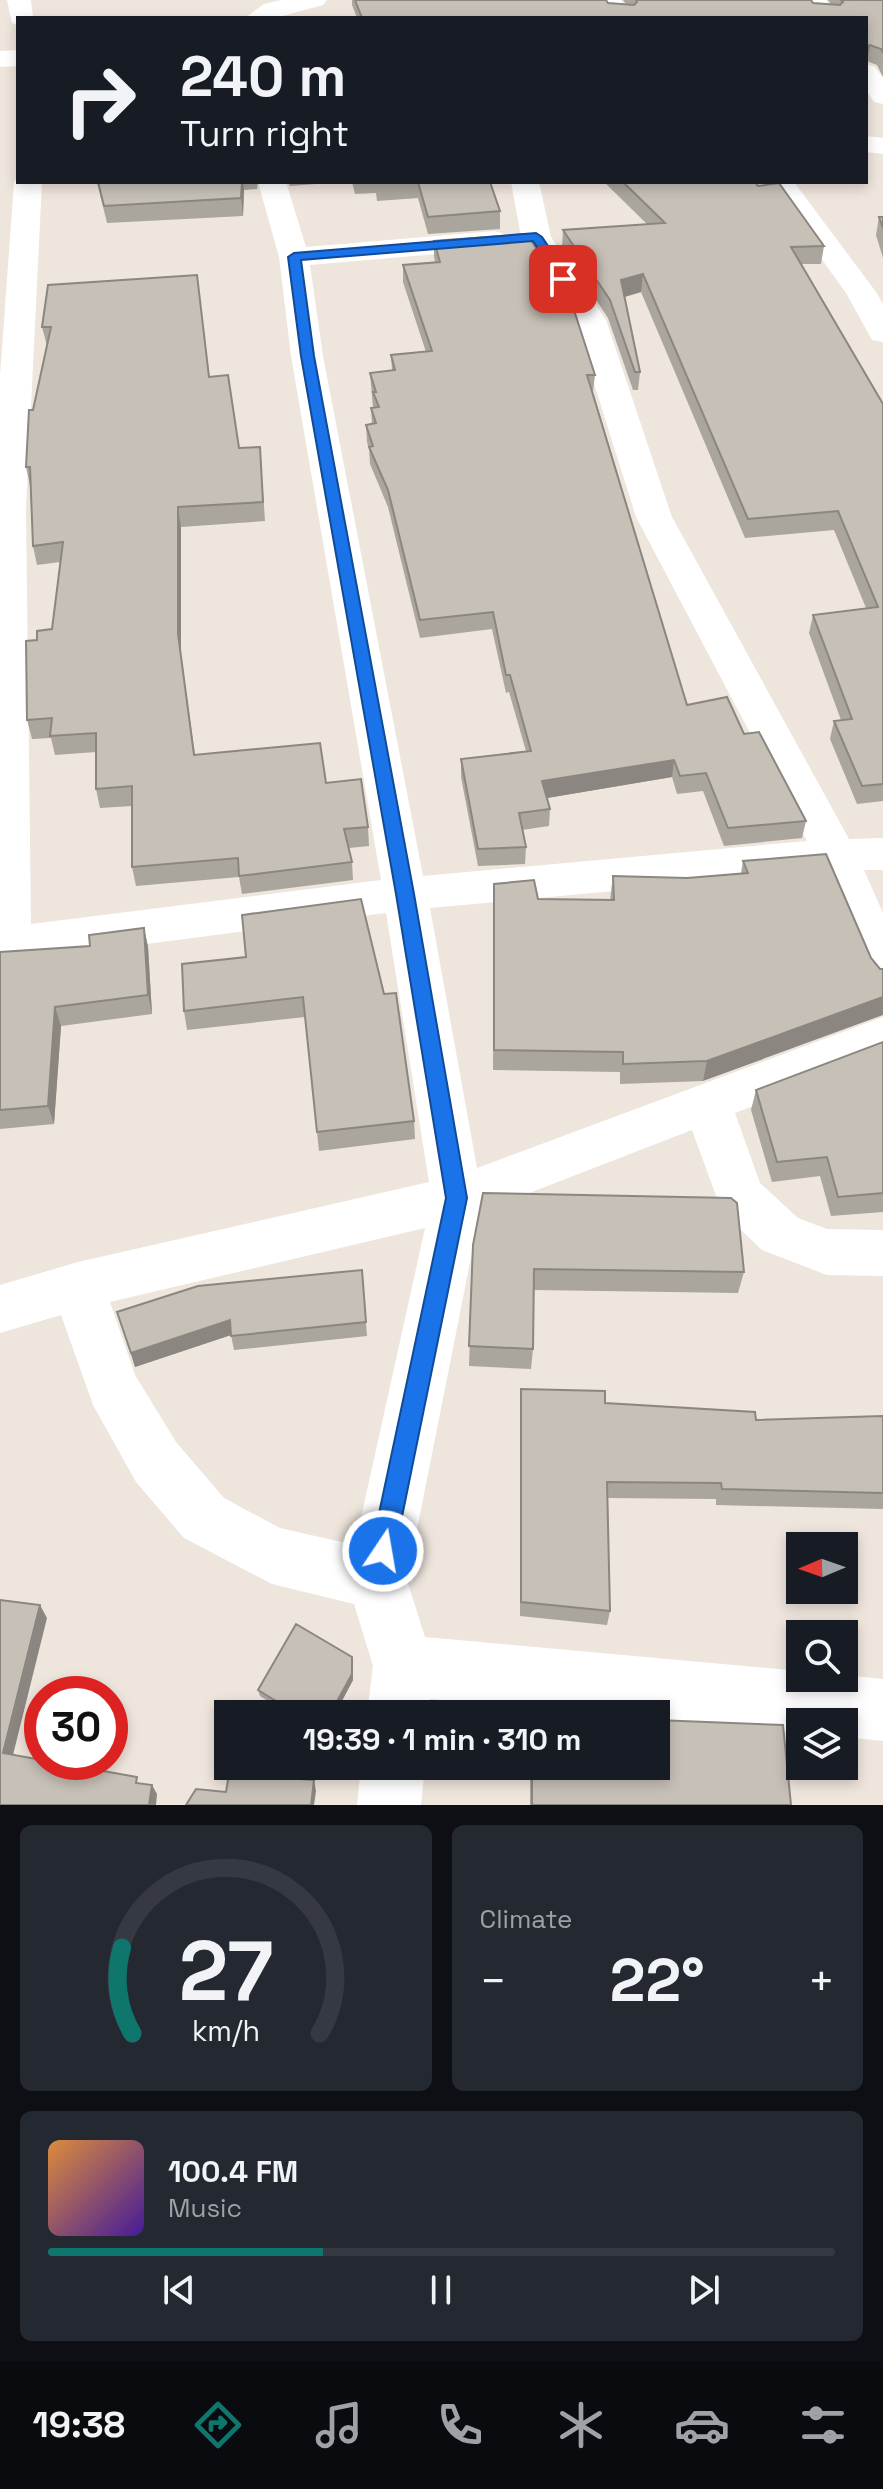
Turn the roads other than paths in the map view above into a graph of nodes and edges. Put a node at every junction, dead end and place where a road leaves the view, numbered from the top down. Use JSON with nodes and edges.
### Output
{"nodes":[{"id":1,"x":315,"y":0,"type":"edge"},
{"id":2,"x":261,"y":16,"type":"edge"},
{"id":3,"x":868,"y":75,"type":"edge"},
{"id":4,"x":883,"y":96,"type":"edge"},
{"id":5,"x":28,"y":184,"type":"edge"},
{"id":6,"x":273,"y":184,"type":"edge"},
{"id":7,"x":525,"y":184,"type":"edge"},
{"id":8,"x":781,"y":184,"type":"edge"},
{"id":9,"x":536,"y":237,"type":"junction"},
{"id":10,"x":294,"y":257,"type":"junction"},
{"id":11,"x":883,"y":333,"type":"edge"},
{"id":12,"x":4,"y":509,"type":"edge"},
{"id":13,"x":883,"y":854,"type":"edge"},
{"id":14,"x":836,"y":855,"type":"junction"},
{"id":15,"x":405,"y":894,"type":"junction"},
{"id":16,"x":5,"y":945,"type":"edge"},
{"id":17,"x":883,"y":965,"type":"edge"},
{"id":18,"x":883,"y":1036,"type":"edge"},
{"id":19,"x":707,"y":1102,"type":"junction"},
{"id":20,"x":457,"y":1198,"type":"junction"},
{"id":21,"x":883,"y":1253,"type":"edge"},
{"id":22,"x":78,"y":1286,"type":"junction"},
{"id":23,"x":0,"y":1309,"type":"edge"},
{"id":24,"x":377,"y":1580,"type":"junction"},
{"id":25,"x":401,"y":1690,"type":"edge"},
{"id":26,"x":883,"y":1710,"type":"edge"},
{"id":27,"x":392,"y":1780,"type":"edge"},
{"id":28,"x":389,"y":1805,"type":"edge"}],
"edges":[{"from":1,"to":2,"type":"street"},
{"from":3,"to":4,"type":"street"},
{"from":5,"to":12,"type":"street"},
{"from":6,"to":10,"type":"street"},
{"from":7,"to":9,"type":"street"},
{"from":8,"to":11,"type":"street"},
{"from":9,"to":10,"type":"street"},
{"from":9,"to":14,"type":"street"},
{"from":10,"to":15,"type":"street"},
{"from":12,"to":16,"type":"street"},
{"from":13,"to":14,"type":"street"},
{"from":14,"to":15,"type":"street"},
{"from":14,"to":17,"type":"street"},
{"from":15,"to":16,"type":"street"},
{"from":15,"to":20,"type":"street"},
{"from":18,"to":19,"type":"street"},
{"from":19,"to":20,"type":"street"},
{"from":19,"to":21,"type":"street"},
{"from":20,"to":22,"type":"street"},
{"from":20,"to":24,"type":"street"},
{"from":22,"to":23,"type":"street"},
{"from":22,"to":24,"type":"street"},
{"from":24,"to":25,"type":"street"},
{"from":25,"to":26,"type":"street"},
{"from":27,"to":28,"type":"street"}]}
